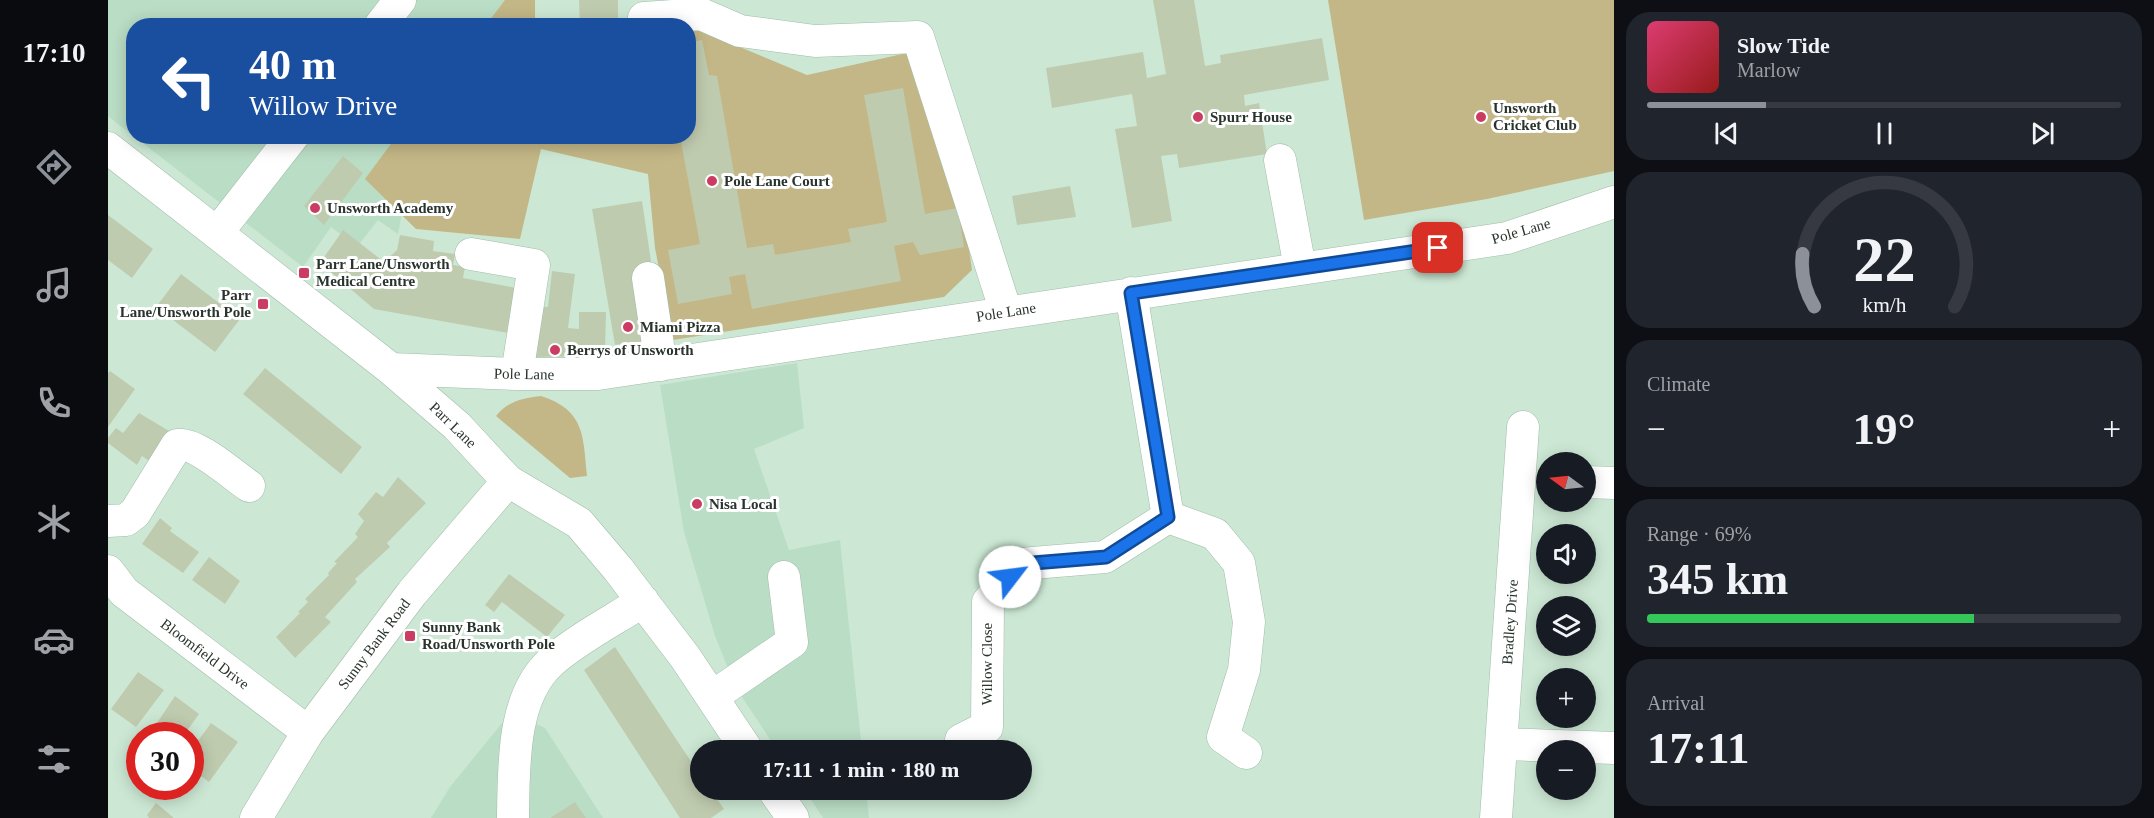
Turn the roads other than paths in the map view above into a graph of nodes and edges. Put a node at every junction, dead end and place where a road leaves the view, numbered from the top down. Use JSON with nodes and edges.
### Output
{"nodes":[{"id":1,"x":400,"y":0,"type":"edge"},
{"id":2,"x":386,"y":18,"type":"edge"},
{"id":3,"x":644,"y":18,"type":"dead end"},
{"id":4,"x":287,"y":144,"type":"edge"},
{"id":5,"x":108,"y":148,"type":"edge"},
{"id":6,"x":1280,"y":160,"type":"dead end"},
{"id":7,"x":1614,"y":201,"type":"edge"},
{"id":8,"x":216,"y":233,"type":"junction"},
{"id":9,"x":471,"y":254,"type":"dead end"},
{"id":10,"x":1300,"y":268,"type":"junction"},
{"id":11,"x":648,"y":278,"type":"dead end"},
{"id":12,"x":1131,"y":293,"type":"junction"},
{"id":13,"x":1006,"y":312,"type":"junction"},
{"id":14,"x":661,"y":365,"type":"junction"},
{"id":15,"x":391,"y":369,"type":"junction"},
{"id":16,"x":517,"y":374,"type":"junction"},
{"id":17,"x":1523,"y":427,"type":"dead end"},
{"id":18,"x":508,"y":481,"type":"junction"},
{"id":19,"x":1533,"y":481,"type":"edge"},
{"id":20,"x":1596,"y":482,"type":"edge"},
{"id":21,"x":1614,"y":483,"type":"edge"},
{"id":22,"x":249,"y":486,"type":"dead end"},
{"id":23,"x":1168,"y":517,"type":"junction"},
{"id":24,"x":108,"y":521,"type":"edge"},
{"id":25,"x":110,"y":577,"type":"edge"},
{"id":26,"x":784,"y":577,"type":"dead end"},
{"id":27,"x":643,"y":601,"type":"junction"},
{"id":28,"x":712,"y":697,"type":"junction"},
{"id":29,"x":308,"y":732,"type":"junction"},
{"id":30,"x":740,"y":740,"type":"edge"},
{"id":31,"x":961,"y":740,"type":"dead end"},
{"id":32,"x":1502,"y":744,"type":"junction"},
{"id":33,"x":1614,"y":748,"type":"edge"},
{"id":34,"x":1246,"y":753,"type":"dead end"},
{"id":35,"x":256,"y":818,"type":"edge"},
{"id":36,"x":513,"y":818,"type":"edge"},
{"id":37,"x":1496,"y":818,"type":"edge"}],
"edges":[{"from":1,"to":2,"type":"street"},
{"from":3,"to":13,"type":"street"},
{"from":4,"to":8,"type":"street"},
{"from":5,"to":8,"type":"street","name":"Parr Lane"},
{"from":6,"to":10,"type":"street"},
{"from":7,"to":10,"type":"street","name":"Pole Lane"},
{"from":8,"to":15,"type":"street","name":"Parr Lane"},
{"from":9,"to":16,"type":"street"},
{"from":10,"to":12,"type":"street","name":"Pole Lane"},
{"from":11,"to":14,"type":"street"},
{"from":12,"to":13,"type":"street","name":"Pole Lane"},
{"from":12,"to":23,"type":"street"},
{"from":13,"to":14,"type":"street","name":"Pole Lane"},
{"from":14,"to":16,"type":"street","name":"Pole Lane"},
{"from":15,"to":16,"type":"street","name":"Pole Lane"},
{"from":15,"to":18,"type":"street","name":"Parr Lane"},
{"from":17,"to":19,"type":"street","name":"Bradley Drive"},
{"from":18,"to":27,"type":"street","name":"Parr Lane"},
{"from":18,"to":29,"type":"street","name":"Sunny Bank Road"},
{"from":19,"to":32,"type":"street","name":"Bradley Drive"},
{"from":20,"to":21,"type":"street"},
{"from":22,"to":24,"type":"street"},
{"from":23,"to":31,"type":"street","name":"Willow Close"},
{"from":23,"to":34,"type":"street"},
{"from":25,"to":29,"type":"street","name":"Bloomfield Drive"},
{"from":26,"to":28,"type":"street"},
{"from":27,"to":28,"type":"street","name":"Parr Lane"},
{"from":27,"to":36,"type":"street"},
{"from":28,"to":30,"type":"street","name":"Parr Lane"},
{"from":29,"to":35,"type":"street","name":"Sunny Bank Road"},
{"from":32,"to":33,"type":"street"},
{"from":32,"to":37,"type":"street","name":"Bradley Drive"}]}
